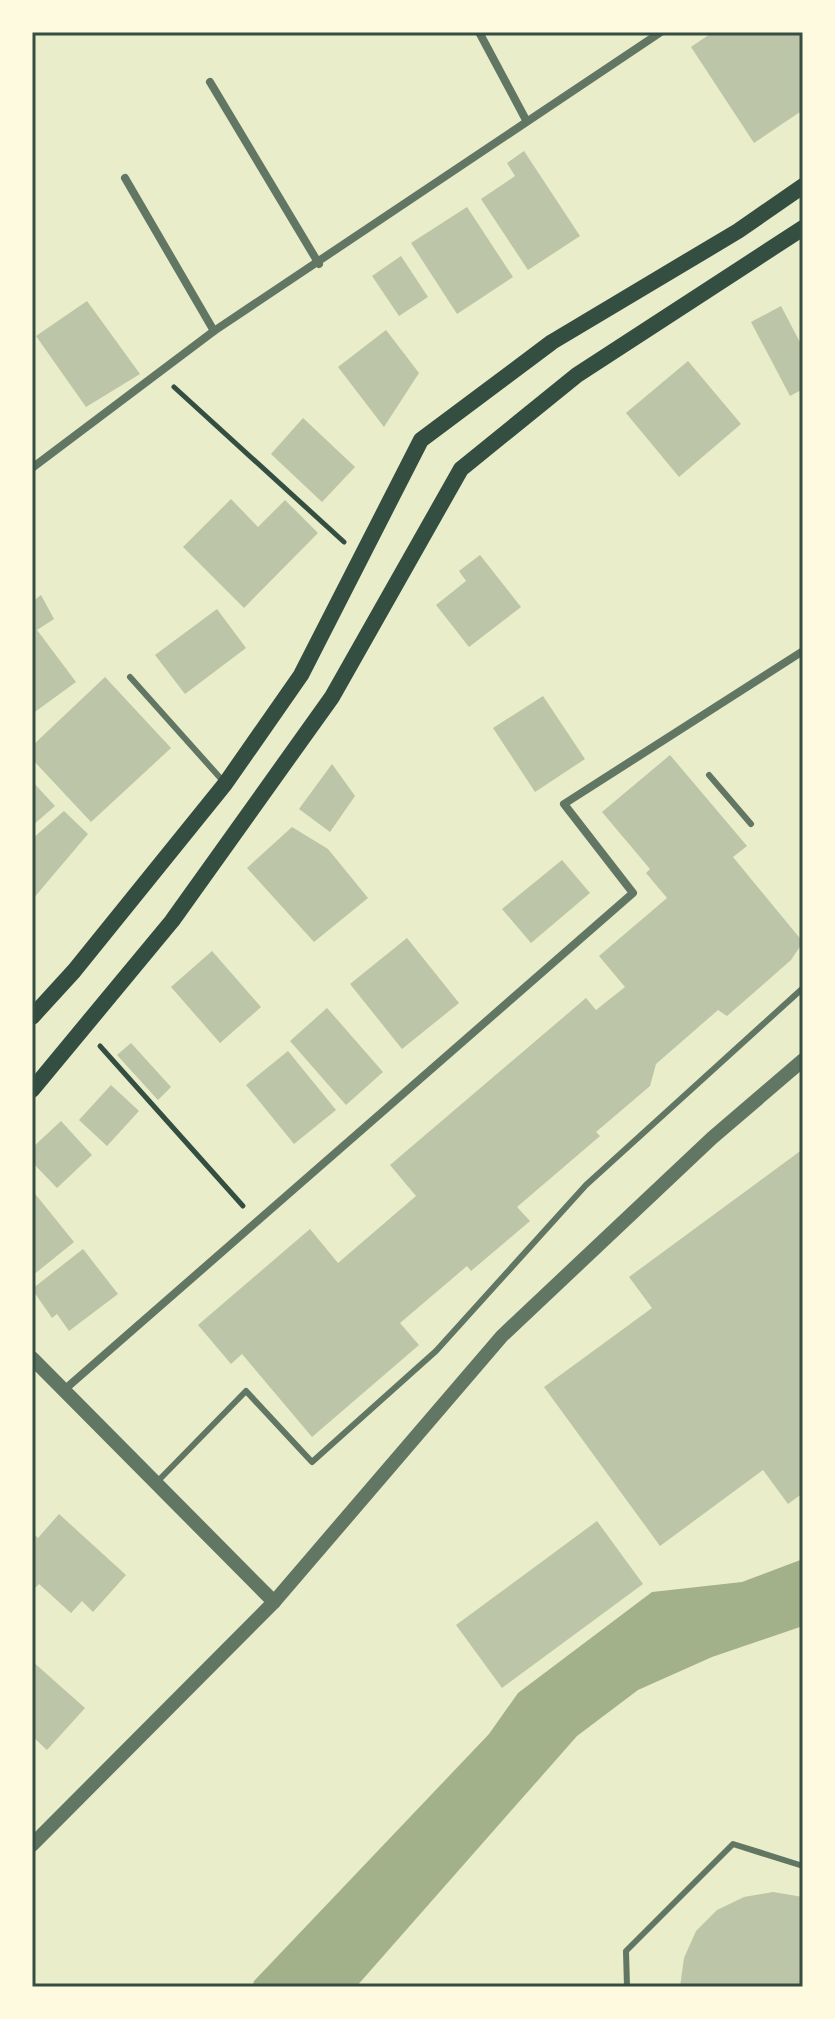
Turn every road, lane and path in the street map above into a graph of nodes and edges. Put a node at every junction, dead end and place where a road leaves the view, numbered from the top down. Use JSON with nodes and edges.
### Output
{"nodes":[{"id":1,"x":479,"y":32,"type":"edge"},
{"id":2,"x":661,"y":32,"type":"edge"},
{"id":3,"x":210,"y":82,"type":"dead end"},
{"id":4,"x":526,"y":120,"type":"junction"},
{"id":5,"x":125,"y":178,"type":"dead end"},
{"id":6,"x":803,"y":186,"type":"edge"},
{"id":7,"x":803,"y":228,"type":"edge"},
{"id":8,"x":319,"y":264,"type":"junction"},
{"id":9,"x":214,"y":331,"type":"junction"},
{"id":10,"x":159,"y":373,"type":"junction"},
{"id":11,"x":32,"y":468,"type":"edge"},
{"id":12,"x":361,"y":557,"type":"junction"},
{"id":13,"x":803,"y":651,"type":"edge"},
{"id":14,"x":130,"y":677,"type":"dead end"},
{"id":15,"x":709,"y":775,"type":"dead end"},
{"id":16,"x":225,"y":784,"type":"junction"},
{"id":17,"x":751,"y":824,"type":"dead end"},
{"id":18,"x":803,"y":988,"type":"edge"},
{"id":19,"x":32,"y":1017,"type":"edge"},
{"id":20,"x":84,"y":1028,"type":"junction"},
{"id":21,"x":803,"y":1060,"type":"edge"},
{"id":22,"x":32,"y":1090,"type":"edge"},
{"id":23,"x":257,"y":1221,"type":"junction"},
{"id":24,"x":32,"y":1358,"type":"edge"},
{"id":25,"x":64,"y":1390,"type":"junction"},
{"id":26,"x":156,"y":1484,"type":"junction"},
{"id":27,"x":274,"y":1602,"type":"junction"},
{"id":28,"x":32,"y":1845,"type":"edge"},
{"id":29,"x":803,"y":1866,"type":"edge"},
{"id":30,"x":627,"y":1987,"type":"edge"}],
"edges":[{"from":1,"to":4,"type":"street"},
{"from":2,"to":4,"type":"street"},
{"from":3,"to":8,"type":"street"},
{"from":4,"to":8,"type":"street"},
{"from":5,"to":9,"type":"street"},
{"from":6,"to":12,"type":"main road"},
{"from":7,"to":20,"type":"main road"},
{"from":8,"to":9,"type":"street"},
{"from":9,"to":10,"type":"street"},
{"from":10,"to":11,"type":"street"},
{"from":10,"to":12,"type":"path"},
{"from":12,"to":16,"type":"main road"},
{"from":13,"to":23,"type":"street"},
{"from":14,"to":16,"type":"lane"},
{"from":15,"to":17,"type":"lane"},
{"from":16,"to":19,"type":"main road"},
{"from":18,"to":26,"type":"lane"},
{"from":20,"to":22,"type":"main road"},
{"from":20,"to":23,"type":"path"},
{"from":21,"to":27,"type":"street"},
{"from":23,"to":25,"type":"street"},
{"from":24,"to":25,"type":"street"},
{"from":25,"to":26,"type":"street"},
{"from":26,"to":27,"type":"street"},
{"from":27,"to":28,"type":"street"},
{"from":29,"to":30,"type":"lane"}]}
